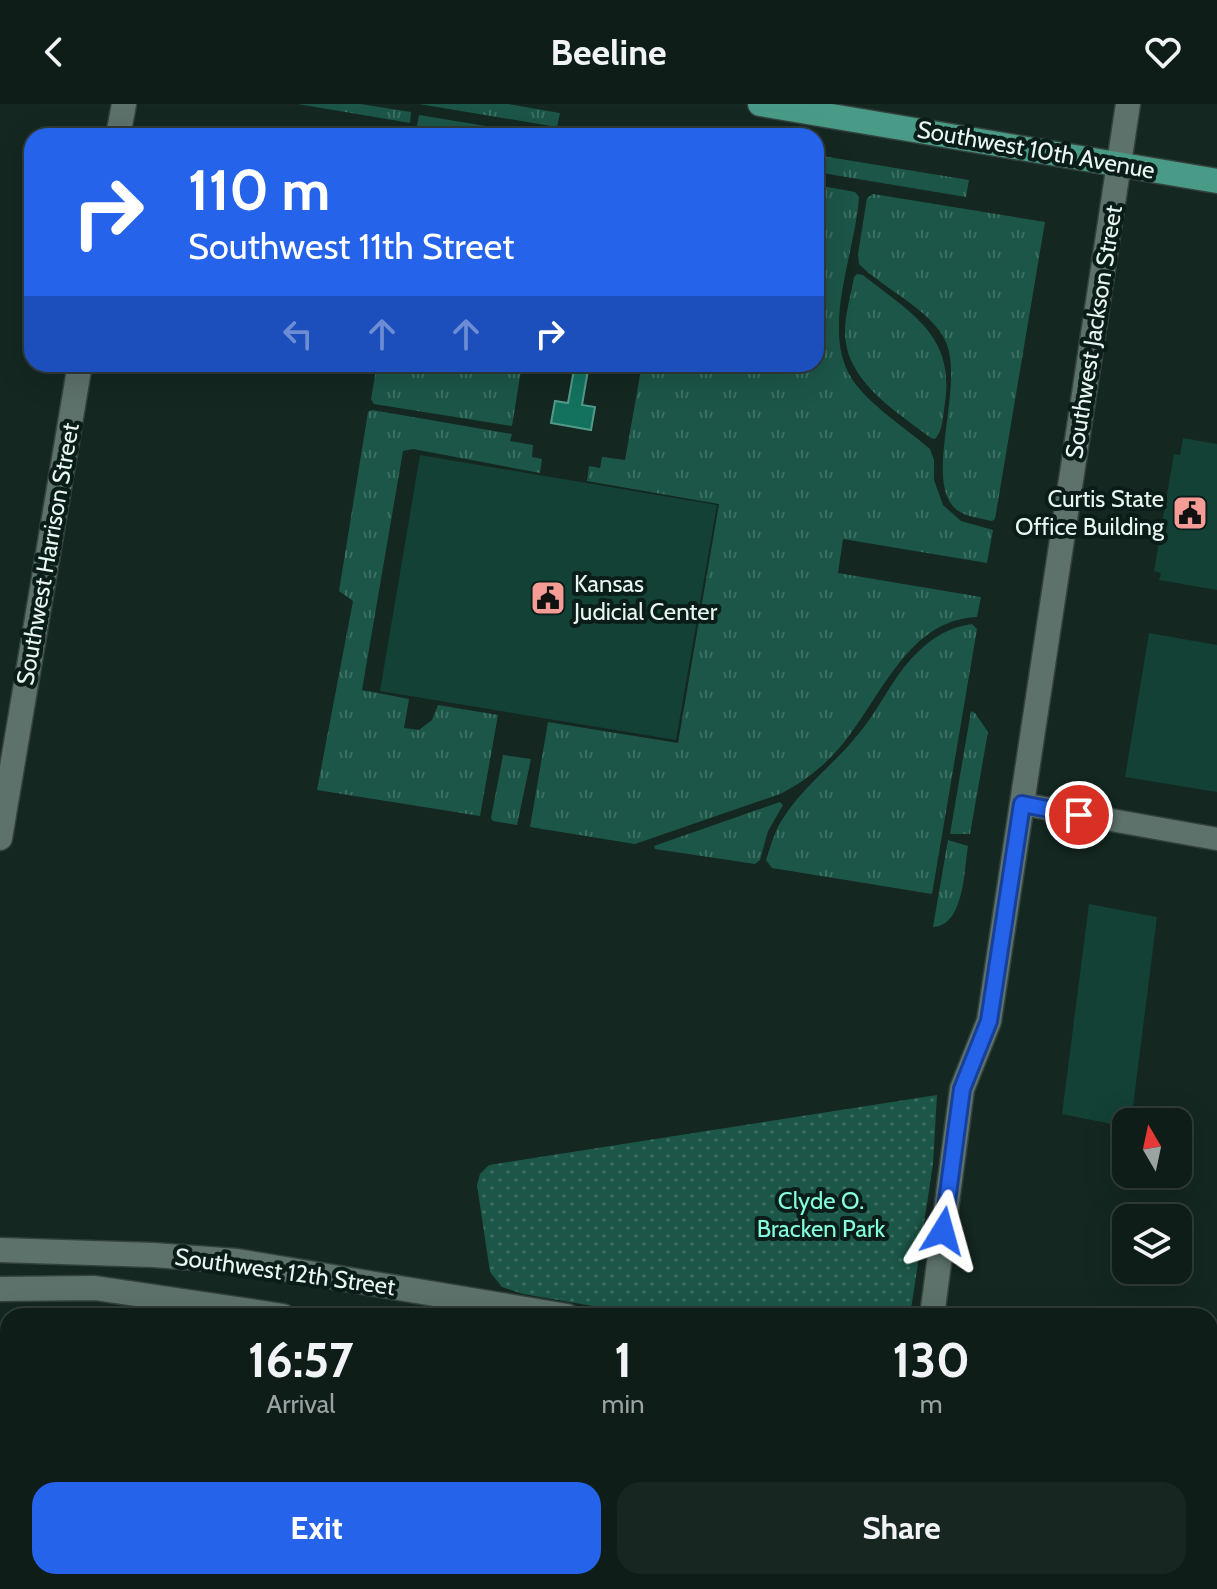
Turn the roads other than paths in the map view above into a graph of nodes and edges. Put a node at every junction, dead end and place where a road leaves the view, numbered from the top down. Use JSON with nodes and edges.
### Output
{"nodes":[{"id":1,"x":124,"y":104,"type":"edge"},
{"id":2,"x":760,"y":104,"type":"edge"},
{"id":3,"x":1128,"y":104,"type":"edge"},
{"id":4,"x":120,"y":128,"type":"edge"},
{"id":5,"x":1120,"y":165,"type":"junction"},
{"id":6,"x":1217,"y":181,"type":"edge"},
{"id":7,"x":79,"y":372,"type":"edge"},
{"id":8,"x":1022,"y":804,"type":"junction"},
{"id":9,"x":0,"y":838,"type":"edge"},
{"id":10,"x":1217,"y":839,"type":"edge"},
{"id":11,"x":0,"y":1250,"type":"edge"},
{"id":12,"x":0,"y":1289,"type":"edge"},
{"id":13,"x":229,"y":1308,"type":"edge"},
{"id":14,"x":473,"y":1308,"type":"edge"},
{"id":15,"x":933,"y":1308,"type":"edge"}],
"edges":[{"from":1,"to":4,"type":"street"},
{"from":2,"to":5,"type":"main road","name":"Southwest 10th Avenue"},
{"from":3,"to":5,"type":"street","name":"Southwest Jackson Street"},
{"from":5,"to":6,"type":"main road","name":"Southwest 10th Avenue"},
{"from":5,"to":8,"type":"street","name":"Southwest Jackson Street"},
{"from":7,"to":9,"type":"street","name":"Southwest Harrison Street"},
{"from":8,"to":10,"type":"street"},
{"from":8,"to":15,"type":"street","name":"Southwest Jackson Street"},
{"from":11,"to":14,"type":"street","name":"Southwest 12th Street"},
{"from":12,"to":13,"type":"street","name":"Southwest 12th Street"}]}
